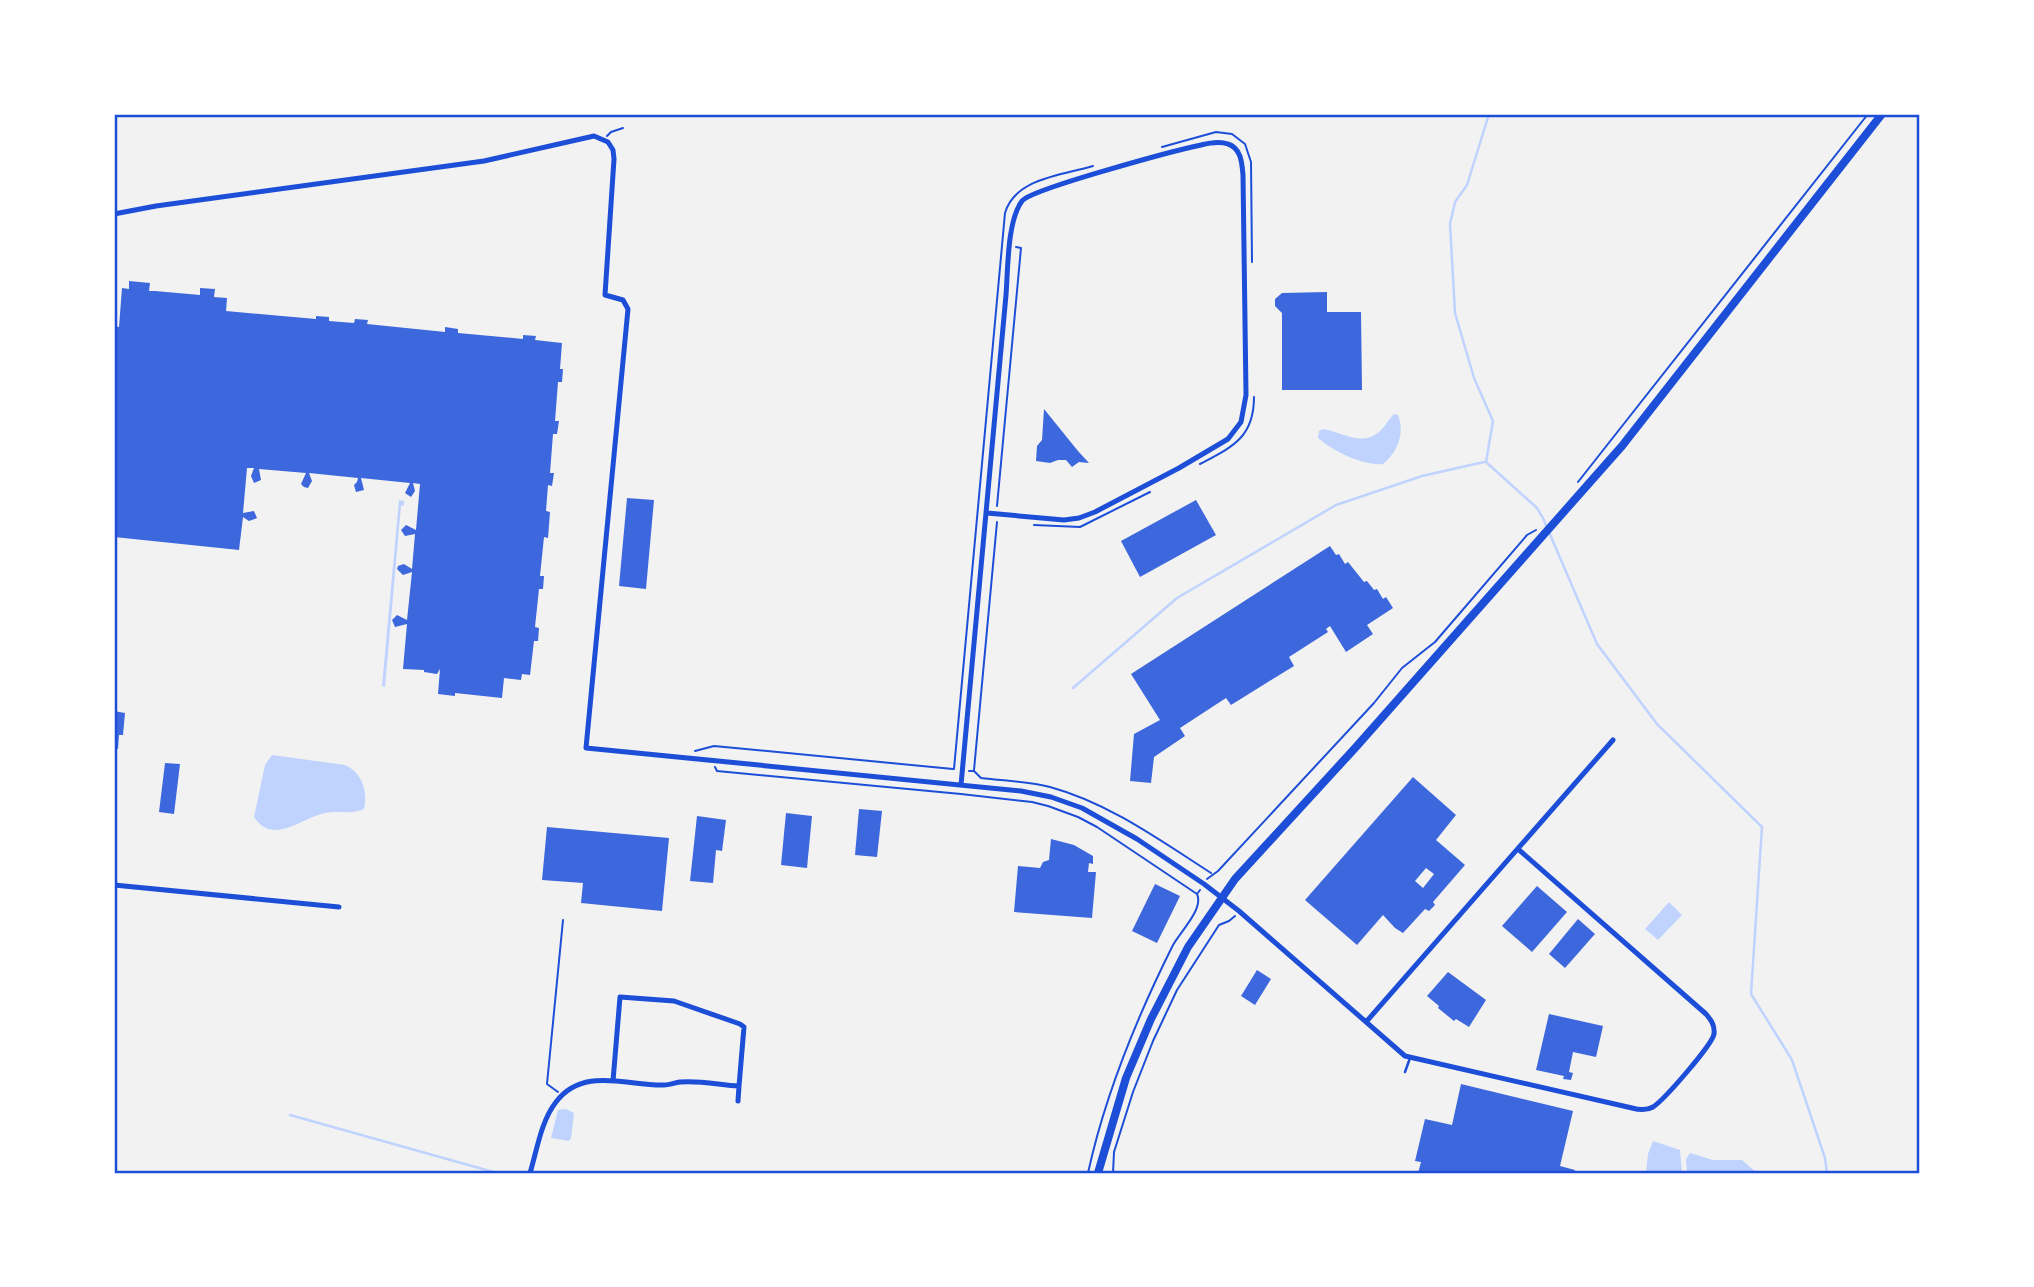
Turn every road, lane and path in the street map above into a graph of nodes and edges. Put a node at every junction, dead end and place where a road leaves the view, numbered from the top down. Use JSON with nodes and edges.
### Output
{"nodes":[{"id":1,"x":1868,"y":114,"type":"edge"},
{"id":2,"x":1882,"y":114,"type":"edge"},
{"id":3,"x":624,"y":128,"type":"dead end"},
{"id":4,"x":604,"y":139,"type":"junction"},
{"id":5,"x":1157,"y":148,"type":"dead end"},
{"id":6,"x":1094,"y":166,"type":"dead end"},
{"id":7,"x":114,"y":214,"type":"edge"},
{"id":8,"x":1001,"y":246,"type":"junction"},
{"id":9,"x":1011,"y":247,"type":"junction"},
{"id":10,"x":1252,"y":263,"type":"dead end"},
{"id":11,"x":1254,"y":396,"type":"dead end"},
{"id":12,"x":1200,"y":464,"type":"dead end"},
{"id":13,"x":1574,"y":486,"type":"dead end"},
{"id":14,"x":1157,"y":488,"type":"dead end"},
{"id":15,"x":987,"y":513,"type":"junction"},
{"id":16,"x":997,"y":514,"type":"junction"},
{"id":17,"x":1035,"y":525,"type":"dead end"},
{"id":18,"x":1540,"y":527,"type":"dead end"},
{"id":19,"x":1613,"y":740,"type":"dead end"},
{"id":20,"x":690,"y":753,"type":"dead end"},
{"id":21,"x":712,"y":761,"type":"junction"},
{"id":22,"x":969,"y":771,"type":"dead end"},
{"id":23,"x":974,"y":771,"type":"junction"},
{"id":24,"x":961,"y":785,"type":"junction"},
{"id":25,"x":1518,"y":849,"type":"junction"},
{"id":26,"x":114,"y":886,"type":"edge"},
{"id":27,"x":1199,"y":890,"type":"dead end"},
{"id":28,"x":1197,"y":894,"type":"junction"},
{"id":29,"x":1222,"y":897,"type":"junction"},
{"id":30,"x":339,"y":907,"type":"dead end"},
{"id":31,"x":1199,"y":912,"type":"dead end"},
{"id":32,"x":563,"y":920,"type":"dead end"},
{"id":33,"x":1229,"y":921,"type":"dead end"},
{"id":34,"x":1366,"y":1023,"type":"junction"},
{"id":35,"x":1410,"y":1058,"type":"junction"},
{"id":36,"x":1405,"y":1072,"type":"dead end"},
{"id":37,"x":612,"y":1081,"type":"junction"},
{"id":38,"x":739,"y":1086,"type":"junction"},
{"id":39,"x":562,"y":1095,"type":"junction"},
{"id":40,"x":738,"y":1101,"type":"dead end"},
{"id":41,"x":530,"y":1173,"type":"edge"},
{"id":42,"x":1098,"y":1173,"type":"edge"},
{"id":43,"x":1113,"y":1173,"type":"edge"}],
"edges":[{"from":1,"to":13,"type":"path"},
{"from":2,"to":29,"type":"main road"},
{"from":3,"to":4,"type":"path"},
{"from":4,"to":7,"type":"street"},
{"from":4,"to":21,"type":"street"},
{"from":5,"to":10,"type":"path"},
{"from":6,"to":8,"type":"path"},
{"from":8,"to":9,"type":"path"},
{"from":8,"to":20,"type":"path"},
{"from":9,"to":15,"type":"street"},
{"from":9,"to":16,"type":"path"},
{"from":9,"to":16,"type":"street"},
{"from":11,"to":12,"type":"path"},
{"from":14,"to":17,"type":"path"},
{"from":15,"to":16,"type":"street"},
{"from":15,"to":24,"type":"street"},
{"from":16,"to":23,"type":"path"},
{"from":18,"to":23,"type":"path"},
{"from":19,"to":25,"type":"street"},
{"from":21,"to":24,"type":"street"},
{"from":21,"to":28,"type":"path"},
{"from":22,"to":23,"type":"path"},
{"from":24,"to":29,"type":"street"},
{"from":25,"to":34,"type":"street"},
{"from":25,"to":35,"type":"street"},
{"from":26,"to":30,"type":"street"},
{"from":27,"to":28,"type":"path"},
{"from":28,"to":31,"type":"path"},
{"from":29,"to":34,"type":"street"},
{"from":29,"to":42,"type":"main road"},
{"from":32,"to":39,"type":"path"},
{"from":33,"to":43,"type":"path"},
{"from":34,"to":35,"type":"street"},
{"from":35,"to":36,"type":"lane"},
{"from":37,"to":38,"type":"street"},
{"from":37,"to":38,"type":"street"},
{"from":37,"to":39,"type":"street"},
{"from":38,"to":40,"type":"street"},
{"from":39,"to":41,"type":"street"}]}
